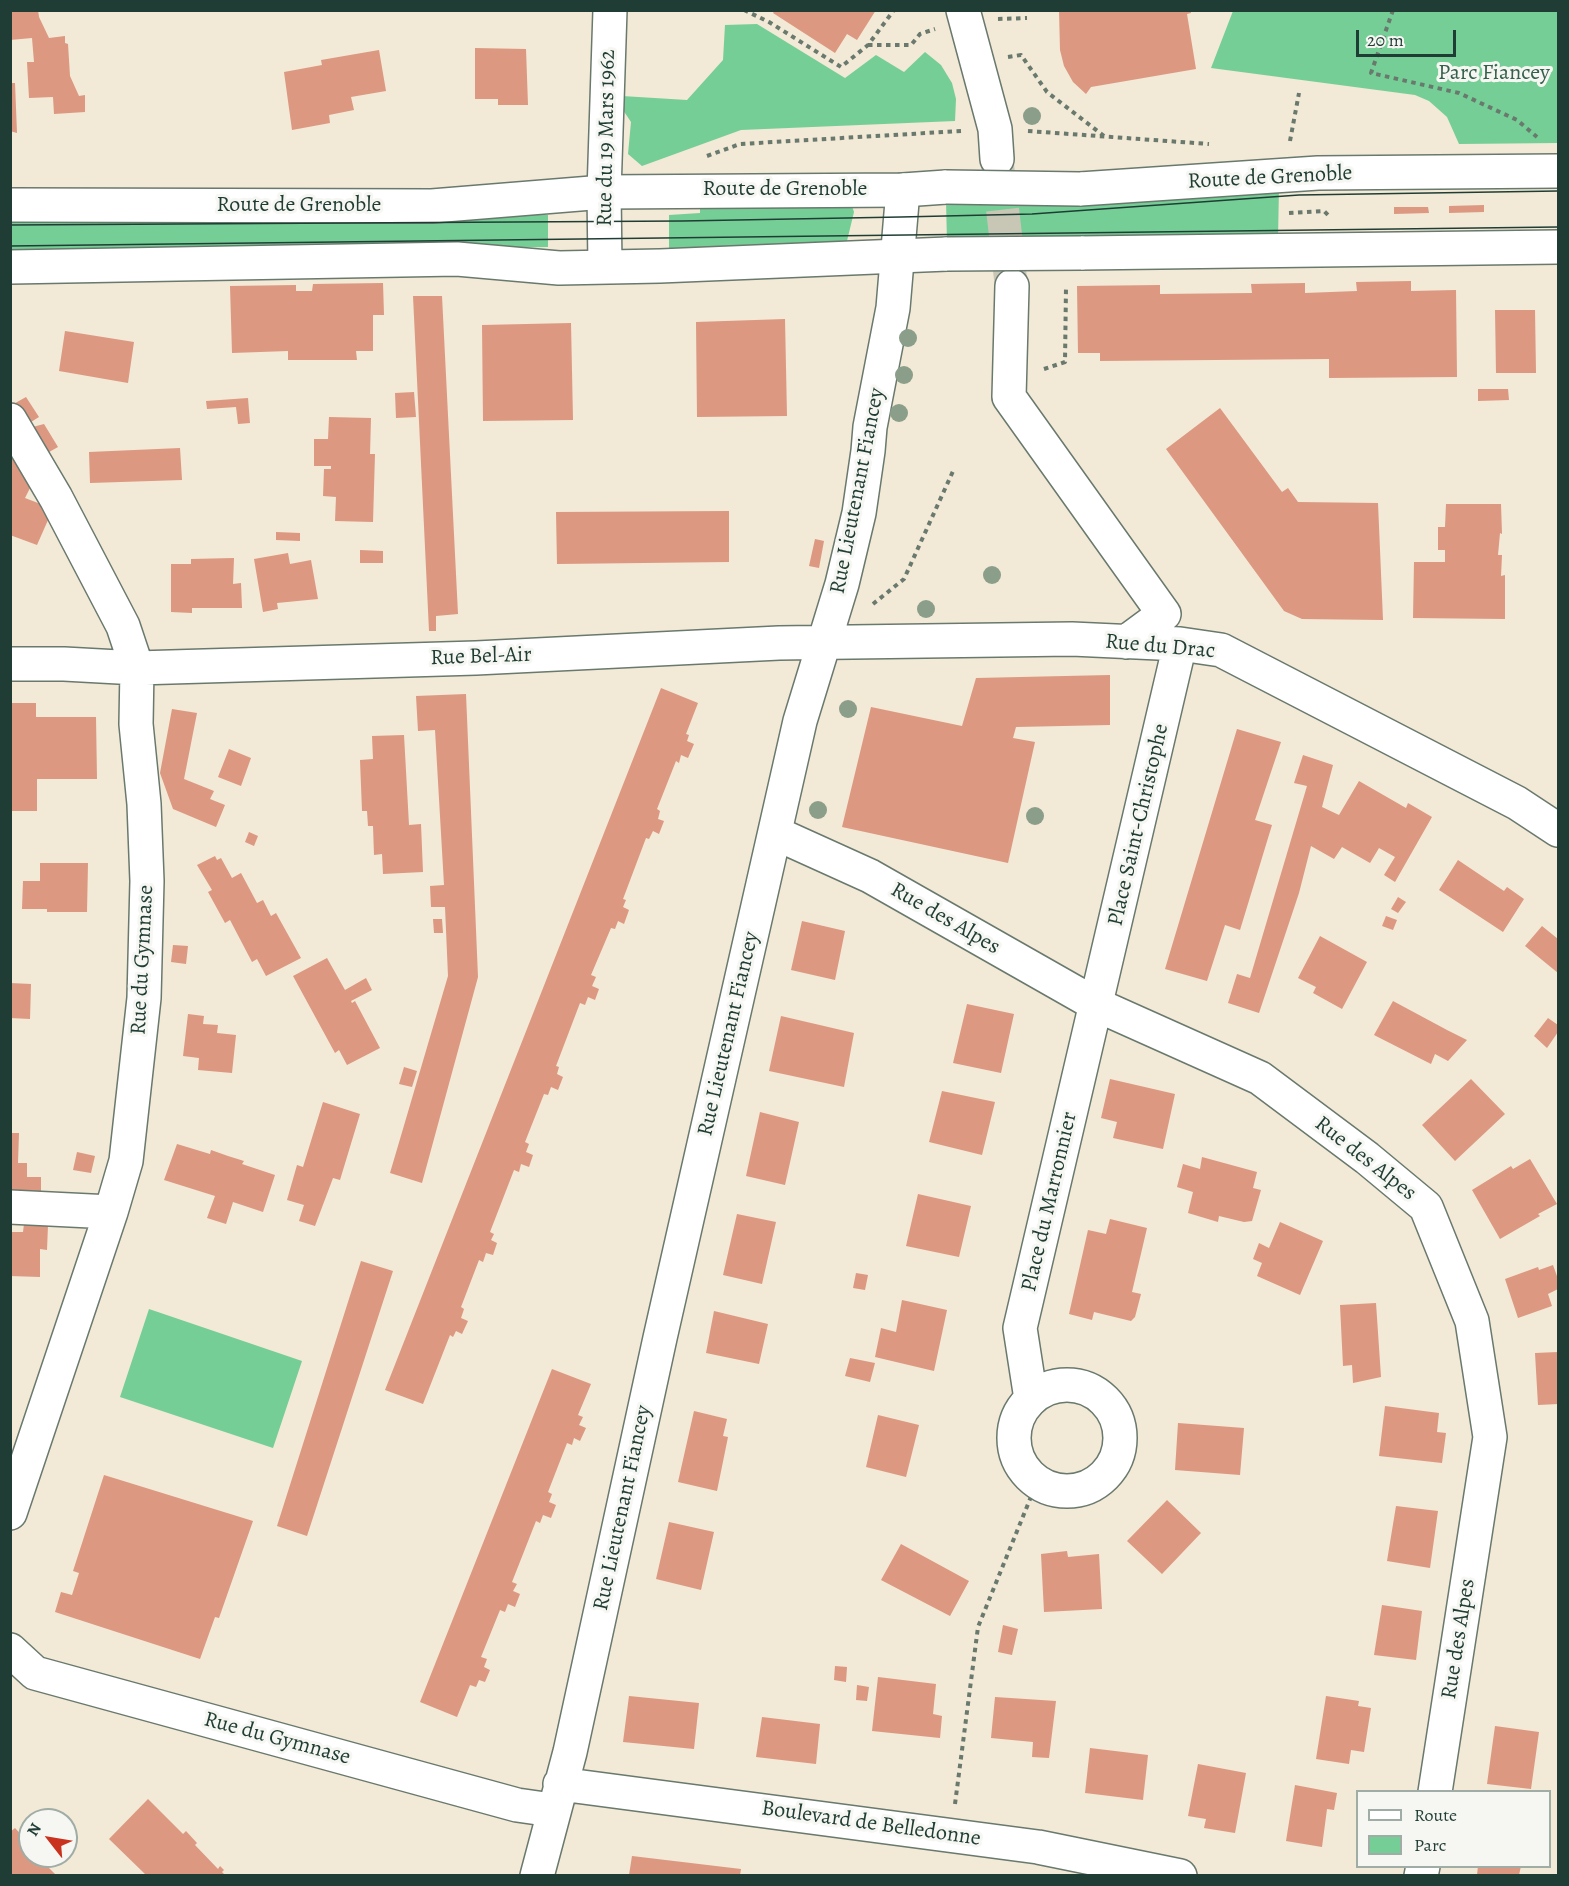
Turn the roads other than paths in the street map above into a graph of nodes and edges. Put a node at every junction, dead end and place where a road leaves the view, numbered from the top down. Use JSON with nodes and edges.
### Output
{"nodes":[{"id":1,"x":610,"y":10,"type":"edge"},
{"id":2,"x":963,"y":10,"type":"edge"},
{"id":3,"x":996,"y":144,"type":"tunnel mouth"},
{"id":4,"x":1558,"y":171,"type":"edge"},
{"id":5,"x":903,"y":190,"type":"junction"},
{"id":6,"x":604,"y":192,"type":"junction"},
{"id":7,"x":10,"y":205,"type":"edge"},
{"id":8,"x":1558,"y":247,"type":"edge"},
{"id":9,"x":898,"y":256,"type":"junction"},
{"id":10,"x":605,"y":266,"type":"junction"},
{"id":11,"x":10,"y":267,"type":"edge"},
{"id":12,"x":1012,"y":286,"type":"tunnel mouth"},
{"id":13,"x":10,"y":420,"type":"edge"},
{"id":14,"x":1125,"y":642,"type":"junction"},
{"id":15,"x":825,"y":643,"type":"junction"},
{"id":16,"x":1180,"y":644,"type":"junction"},
{"id":17,"x":10,"y":664,"type":"edge"},
{"id":18,"x":136,"y":668,"type":"junction"},
{"id":19,"x":1558,"y":830,"type":"edge"},
{"id":20,"x":775,"y":833,"type":"junction"},
{"id":21,"x":1097,"y":1005,"type":"junction"},
{"id":22,"x":10,"y":1207,"type":"edge"},
{"id":23,"x":111,"y":1212,"type":"junction"},
{"id":24,"x":1031,"y":1399,"type":"junction"},
{"id":25,"x":10,"y":1513,"type":"edge"},
{"id":26,"x":10,"y":1650,"type":"edge"},
{"id":27,"x":1434,"y":1790,"type":"edge"},
{"id":28,"x":556,"y":1797,"type":"junction"},
{"id":29,"x":1036,"y":1861,"type":"edge"},
{"id":30,"x":537,"y":1875,"type":"edge"},
{"id":31,"x":1180,"y":1875,"type":"edge"}],
"edges":[{"from":1,"to":6,"type":"street","name":"Rue du 19 Mars 1962"},
{"from":2,"to":3,"type":"street"},
{"from":4,"to":5,"type":"street","name":"Route de Grenoble","bridge":true},
{"from":5,"to":6,"type":"street","name":"Route de Grenoble"},
{"from":5,"to":9,"type":"street","name":"Rue Lieutenant Fiancey"},
{"from":6,"to":7,"type":"street","name":"Route de Grenoble"},
{"from":6,"to":10,"type":"street","name":"Rue du 19 Mars 1962"},
{"from":8,"to":9,"type":"street","bridge":true},
{"from":9,"to":10,"type":"street"},
{"from":9,"to":15,"type":"street","name":"Rue Lieutenant Fiancey"},
{"from":10,"to":11,"type":"street"},
{"from":12,"to":14,"type":"street"},
{"from":13,"to":18,"type":"street","name":"Rue du Gymnase"},
{"from":14,"to":15,"type":"street","name":"Rue du Drac"},
{"from":14,"to":16,"type":"street","name":"Rue du Drac"},
{"from":15,"to":18,"type":"street","name":"Rue Bel-Air"},
{"from":15,"to":20,"type":"street","name":"Rue Lieutenant Fiancey"},
{"from":16,"to":19,"type":"street","name":"Rue du Drac"},
{"from":16,"to":21,"type":"street","name":"Place Saint-Christophe"},
{"from":17,"to":18,"type":"street","name":"Rue Bel-Air"},
{"from":18,"to":23,"type":"street","name":"Rue du Gymnase"},
{"from":20,"to":21,"type":"street","name":"Rue des Alpes"},
{"from":20,"to":28,"type":"street","name":"Rue Lieutenant Fiancey"},
{"from":21,"to":24,"type":"street","name":"Place du Marronnier"},
{"from":21,"to":27,"type":"street","name":"Rue des Alpes"},
{"from":22,"to":23,"type":"street"},
{"from":23,"to":25,"type":"street","name":"Rue du Gymnase"},
{"from":24,"to":24,"type":"street"},
{"from":26,"to":28,"type":"street","name":"Rue du Gymnase"},
{"from":28,"to":29,"type":"street","name":"Boulevard de Belledonne"},
{"from":28,"to":30,"type":"street","name":"Rue Lieutenant Fiancey"},
{"from":29,"to":31,"type":"street","name":"Boulevard de Belledonne"}]}
